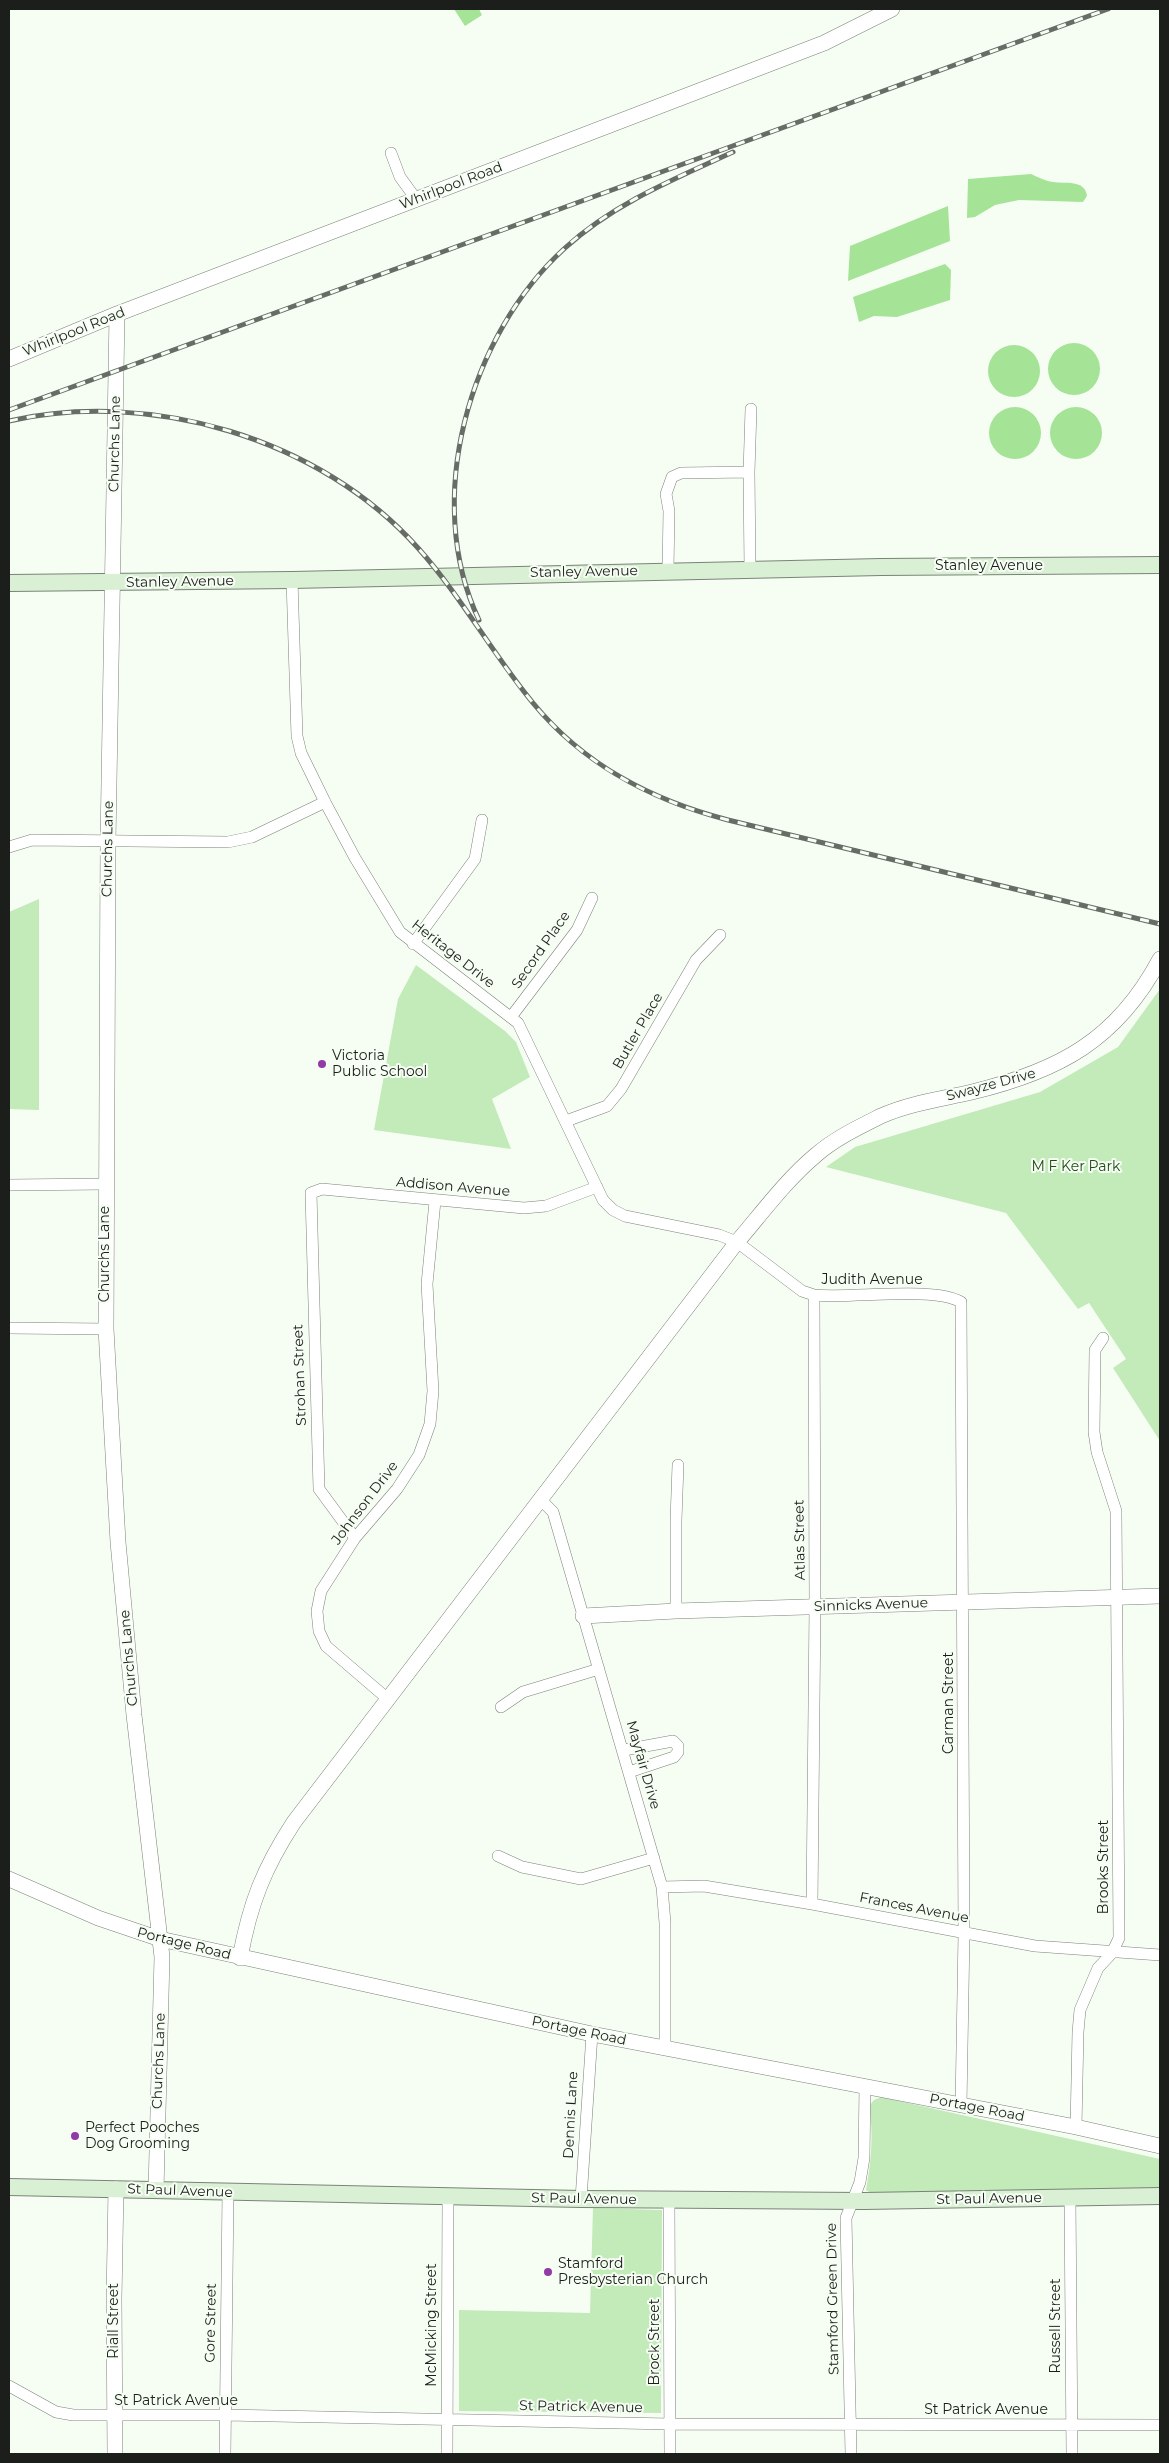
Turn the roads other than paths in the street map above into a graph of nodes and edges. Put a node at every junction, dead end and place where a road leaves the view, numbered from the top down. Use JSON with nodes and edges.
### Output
{"nodes":[{"id":1,"x":892,"y":9,"type":"edge"},
{"id":2,"x":391,"y":153,"type":"dead end"},
{"id":3,"x":416,"y":199,"type":"junction"},
{"id":4,"x":117,"y":314,"type":"junction"},
{"id":5,"x":9,"y":359,"type":"edge"},
{"id":6,"x":751,"y":409,"type":"dead end"},
{"id":7,"x":748,"y":472,"type":"junction"},
{"id":8,"x":1160,"y":565,"type":"edge"},
{"id":9,"x":750,"y":569,"type":"junction"},
{"id":10,"x":668,"y":570,"type":"junction"},
{"id":11,"x":292,"y":580,"type":"junction"},
{"id":12,"x":112,"y":582,"type":"junction"},
{"id":13,"x":9,"y":583,"type":"edge"},
{"id":14,"x":325,"y":802,"type":"junction"},
{"id":15,"x":482,"y":820,"type":"dead end"},
{"id":16,"x":108,"y":841,"type":"junction"},
{"id":17,"x":9,"y":846,"type":"edge"},
{"id":18,"x":592,"y":898,"type":"dead end"},
{"id":19,"x":720,"y":935,"type":"dead end"},
{"id":20,"x":413,"y":944,"type":"junction"},
{"id":21,"x":1160,"y":959,"type":"edge"},
{"id":22,"x":511,"y":1017,"type":"junction"},
{"id":23,"x":566,"y":1121,"type":"junction"},
{"id":24,"x":105,"y":1184,"type":"junction"},
{"id":25,"x":9,"y":1185,"type":"edge"},
{"id":26,"x":597,"y":1187,"type":"junction"},
{"id":27,"x":309,"y":1200,"type":"joint"},
{"id":28,"x":435,"y":1201,"type":"junction"},
{"id":29,"x":738,"y":1242,"type":"junction"},
{"id":30,"x":814,"y":1295,"type":"junction"},
{"id":31,"x":961,"y":1302,"type":"joint"},
{"id":32,"x":9,"y":1328,"type":"edge"},
{"id":33,"x":106,"y":1329,"type":"junction"},
{"id":34,"x":1103,"y":1338,"type":"dead end"},
{"id":35,"x":678,"y":1465,"type":"dead end"},
{"id":36,"x":542,"y":1500,"type":"junction"},
{"id":37,"x":354,"y":1538,"type":"junction"},
{"id":38,"x":1160,"y":1596,"type":"edge"},
{"id":39,"x":1118,"y":1598,"type":"junction"},
{"id":40,"x":963,"y":1602,"type":"junction"},
{"id":41,"x":815,"y":1606,"type":"junction"},
{"id":42,"x":676,"y":1611,"type":"junction"},
{"id":43,"x":583,"y":1616,"type":"junction"},
{"id":44,"x":599,"y":1669,"type":"junction"},
{"id":45,"x":389,"y":1700,"type":"junction"},
{"id":46,"x":501,"y":1707,"type":"dead end"},
{"id":47,"x":624,"y":1750,"type":"junction"},
{"id":48,"x":628,"y":1772,"type":"junction"},
{"id":49,"x":498,"y":1856,"type":"dead end"},
{"id":50,"x":654,"y":1858,"type":"junction"},
{"id":51,"x":9,"y":1879,"type":"edge"},
{"id":52,"x":662,"y":1887,"type":"junction"},
{"id":53,"x":812,"y":1904,"type":"junction"},
{"id":54,"x":964,"y":1934,"type":"junction"},
{"id":55,"x":160,"y":1939,"type":"junction"},
{"id":56,"x":1112,"y":1953,"type":"junction"},
{"id":57,"x":1160,"y":1955,"type":"edge"},
{"id":58,"x":240,"y":1958,"type":"junction"},
{"id":59,"x":592,"y":2034,"type":"junction"},
{"id":60,"x":665,"y":2048,"type":"junction"},
{"id":61,"x":865,"y":2086,"type":"junction"},
{"id":62,"x":961,"y":2105,"type":"junction"},
{"id":63,"x":1076,"y":2126,"type":"junction"},
{"id":64,"x":1160,"y":2146,"type":"edge"},
{"id":65,"x":9,"y":2187,"type":"edge"},
{"id":66,"x":116,"y":2189,"type":"junction"},
{"id":67,"x":156,"y":2190,"type":"junction"},
{"id":68,"x":228,"y":2192,"type":"junction"},
{"id":69,"x":1160,"y":2196,"type":"edge"},
{"id":70,"x":448,"y":2197,"type":"junction"},
{"id":71,"x":1070,"y":2198,"type":"junction"},
{"id":72,"x":581,"y":2199,"type":"junction"},
{"id":73,"x":669,"y":2200,"type":"junction"},
{"id":74,"x":852,"y":2201,"type":"junction"},
{"id":75,"x":9,"y":2386,"type":"edge"},
{"id":76,"x":115,"y":2415,"type":"junction"},
{"id":77,"x":225,"y":2416,"type":"junction"},
{"id":78,"x":447,"y":2420,"type":"junction"},
{"id":79,"x":670,"y":2424,"type":"junction"},
{"id":80,"x":851,"y":2425,"type":"junction"},
{"id":81,"x":1071,"y":2425,"type":"junction"},
{"id":82,"x":1160,"y":2425,"type":"edge"},
{"id":83,"x":114,"y":2454,"type":"edge"},
{"id":84,"x":225,"y":2454,"type":"edge"},
{"id":85,"x":447,"y":2454,"type":"edge"},
{"id":86,"x":670,"y":2454,"type":"edge"},
{"id":87,"x":851,"y":2454,"type":"edge"},
{"id":88,"x":1072,"y":2454,"type":"edge"}],
"edges":[{"from":1,"to":3,"type":"street","name":"Whirlpool Road"},
{"from":2,"to":3,"type":"street"},
{"from":3,"to":4,"type":"street","name":"Whirlpool Road"},
{"from":4,"to":5,"type":"street","name":"Whirlpool Road"},
{"from":4,"to":12,"type":"street","name":"Churchs Lane"},
{"from":6,"to":7,"type":"street"},
{"from":7,"to":9,"type":"street"},
{"from":7,"to":10,"type":"street"},
{"from":8,"to":9,"type":"main road","name":"Stanley Avenue"},
{"from":9,"to":10,"type":"main road","name":"Stanley Avenue"},
{"from":10,"to":11,"type":"main road","name":"Stanley Avenue"},
{"from":11,"to":12,"type":"main road","name":"Stanley Avenue"},
{"from":11,"to":14,"type":"street","name":"Heritage Drive"},
{"from":12,"to":13,"type":"main road","name":"Stanley Avenue"},
{"from":12,"to":16,"type":"street","name":"Churchs Lane"},
{"from":14,"to":16,"type":"street"},
{"from":14,"to":20,"type":"street","name":"Heritage Drive"},
{"from":15,"to":20,"type":"street"},
{"from":16,"to":17,"type":"street"},
{"from":16,"to":24,"type":"street","name":"Churchs Lane"},
{"from":18,"to":22,"type":"street","name":"Secord Place"},
{"from":19,"to":23,"type":"street","name":"Butler Place"},
{"from":20,"to":22,"type":"street","name":"Heritage Drive"},
{"from":21,"to":29,"type":"street","name":"Swayze Drive"},
{"from":22,"to":23,"type":"street","name":"Heritage Drive"},
{"from":23,"to":26,"type":"street","name":"Heritage Drive"},
{"from":24,"to":25,"type":"street"},
{"from":24,"to":33,"type":"street","name":"Churchs Lane"},
{"from":26,"to":28,"type":"street","name":"Addison Avenue"},
{"from":26,"to":29,"type":"street","name":"Heritage Drive"},
{"from":27,"to":28,"type":"street","name":"Addison Avenue"},
{"from":27,"to":37,"type":"street","name":"Strohan Street"},
{"from":28,"to":37,"type":"street","name":"Johnson Drive"},
{"from":29,"to":30,"type":"street","name":"Judith Avenue"},
{"from":29,"to":36,"type":"street","name":"Swayze Drive"},
{"from":30,"to":31,"type":"street","name":"Judith Avenue"},
{"from":30,"to":41,"type":"street","name":"Atlas Street"},
{"from":31,"to":40,"type":"street","name":"Carman Street"},
{"from":32,"to":33,"type":"street"},
{"from":33,"to":55,"type":"street","name":"Churchs Lane"},
{"from":34,"to":39,"type":"street","name":"Brooks Street"},
{"from":35,"to":42,"type":"street"},
{"from":36,"to":43,"type":"street","name":"Mayfair Drive"},
{"from":36,"to":45,"type":"street","name":"Swayze Drive"},
{"from":37,"to":45,"type":"street","name":"Johnson Drive"},
{"from":38,"to":39,"type":"street","name":"Sinnicks Avenue"},
{"from":39,"to":40,"type":"street","name":"Sinnicks Avenue"},
{"from":39,"to":56,"type":"street","name":"Brooks Street"},
{"from":40,"to":41,"type":"street","name":"Sinnicks Avenue"},
{"from":40,"to":54,"type":"street","name":"Carman Street"},
{"from":41,"to":42,"type":"street","name":"Sinnicks Avenue"},
{"from":41,"to":53,"type":"street","name":"Atlas Street"},
{"from":42,"to":43,"type":"street","name":"Sinnicks Avenue"},
{"from":43,"to":44,"type":"street","name":"Mayfair Drive"},
{"from":44,"to":46,"type":"street"},
{"from":44,"to":47,"type":"street","name":"Mayfair Drive"},
{"from":45,"to":58,"type":"street","name":"Swayze Drive"},
{"from":47,"to":48,"type":"street","name":"Mayfair Drive"},
{"from":47,"to":48,"type":"street"},
{"from":48,"to":50,"type":"street","name":"Mayfair Drive"},
{"from":49,"to":50,"type":"street"},
{"from":50,"to":52,"type":"street","name":"Mayfair Drive"},
{"from":51,"to":55,"type":"street","name":"Portage Road"},
{"from":52,"to":53,"type":"street","name":"Frances Avenue"},
{"from":52,"to":60,"type":"street","name":"Mayfair Drive"},
{"from":53,"to":54,"type":"street","name":"Frances Avenue"},
{"from":54,"to":56,"type":"street","name":"Frances Avenue"},
{"from":54,"to":62,"type":"street","name":"Carman Street"},
{"from":55,"to":58,"type":"street","name":"Portage Road"},
{"from":55,"to":67,"type":"street","name":"Churchs Lane"},
{"from":56,"to":57,"type":"street","name":"Frances Avenue"},
{"from":56,"to":63,"type":"street","name":"Brooks Street"},
{"from":58,"to":59,"type":"street","name":"Portage Road"},
{"from":59,"to":60,"type":"street","name":"Portage Road"},
{"from":59,"to":72,"type":"street","name":"Dennis Lane"},
{"from":60,"to":61,"type":"street","name":"Portage Road"},
{"from":61,"to":62,"type":"street","name":"Portage Road"},
{"from":61,"to":74,"type":"street","name":"Stamford Green Drive"},
{"from":62,"to":63,"type":"street","name":"Portage Road"},
{"from":63,"to":64,"type":"street","name":"Portage Road"},
{"from":65,"to":66,"type":"main road","name":"St Paul Avenue"},
{"from":66,"to":67,"type":"main road","name":"St Paul Avenue"},
{"from":66,"to":76,"type":"street","name":"Riall Street"},
{"from":67,"to":68,"type":"main road","name":"St Paul Avenue"},
{"from":68,"to":70,"type":"main road","name":"St Paul Avenue"},
{"from":68,"to":77,"type":"street","name":"Gore Street"},
{"from":69,"to":71,"type":"main road","name":"St Paul Avenue"},
{"from":70,"to":72,"type":"main road","name":"St Paul Avenue"},
{"from":70,"to":78,"type":"street","name":"McMicking Street"},
{"from":71,"to":74,"type":"main road","name":"St Paul Avenue"},
{"from":71,"to":81,"type":"street","name":"Russell Street"},
{"from":72,"to":73,"type":"main road","name":"St Paul Avenue"},
{"from":73,"to":74,"type":"main road","name":"St Paul Avenue"},
{"from":73,"to":79,"type":"street","name":"Brock Street"},
{"from":74,"to":80,"type":"street","name":"Stamford Green Drive"},
{"from":75,"to":76,"type":"street","name":"St Patrick Avenue"},
{"from":76,"to":77,"type":"street","name":"St Patrick Avenue"},
{"from":76,"to":83,"type":"street","name":"Riall Street"},
{"from":77,"to":78,"type":"street","name":"St Patrick Avenue"},
{"from":77,"to":84,"type":"street","name":"Gore Street"},
{"from":78,"to":79,"type":"street","name":"St Patrick Avenue"},
{"from":78,"to":85,"type":"street","name":"McMicking Street"},
{"from":79,"to":80,"type":"street","name":"St Patrick Avenue"},
{"from":79,"to":86,"type":"street","name":"Brock Street"},
{"from":80,"to":81,"type":"street","name":"St Patrick Avenue"},
{"from":80,"to":87,"type":"street","name":"Stamford Green Drive"},
{"from":81,"to":82,"type":"street","name":"St Patrick Avenue"},
{"from":81,"to":88,"type":"street","name":"Russell Street"}]}
